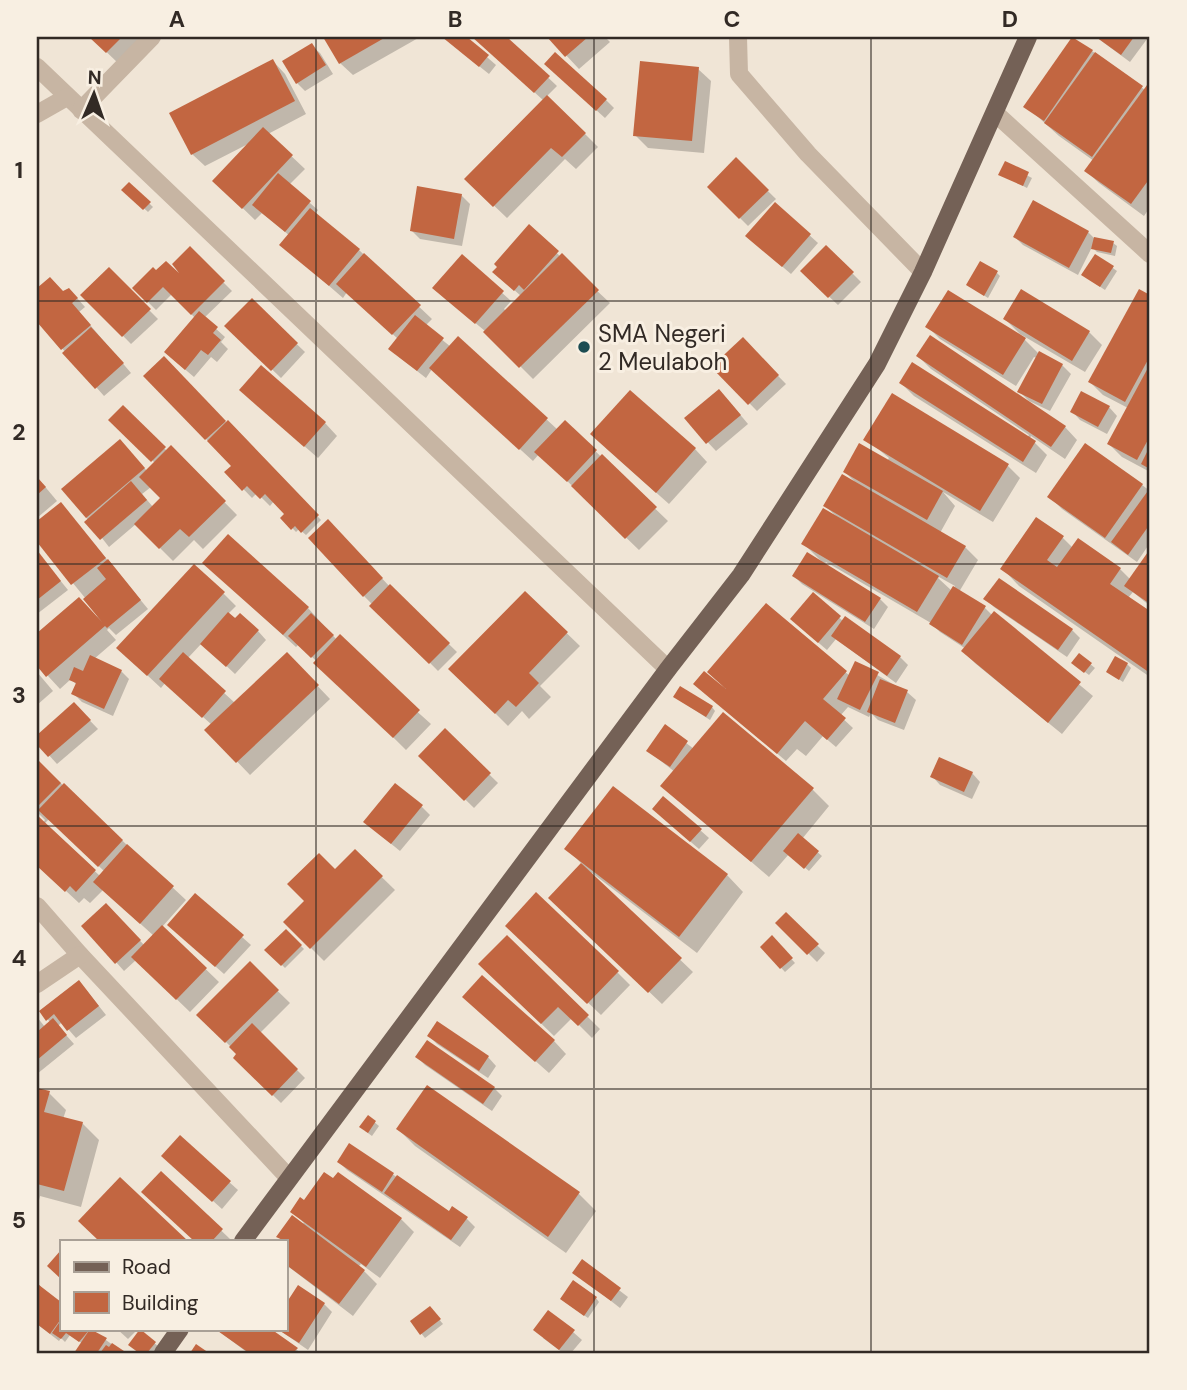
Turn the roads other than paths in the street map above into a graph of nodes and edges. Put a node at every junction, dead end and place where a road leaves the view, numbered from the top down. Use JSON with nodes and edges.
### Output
{"nodes":[{"id":1,"x":152,"y":37,"type":"edge"},
{"id":2,"x":738,"y":37,"type":"edge"},
{"id":3,"x":1028,"y":37,"type":"edge"},
{"id":4,"x":37,"y":67,"type":"edge"},
{"id":5,"x":67,"y":97,"type":"junction"},
{"id":6,"x":81,"y":110,"type":"junction"},
{"id":7,"x":995,"y":113,"type":"junction"},
{"id":8,"x":37,"y":114,"type":"edge"},
{"id":9,"x":1150,"y":254,"type":"edge"},
{"id":10,"x":923,"y":272,"type":"junction"},
{"id":11,"x":668,"y":669,"type":"junction"},
{"id":12,"x":37,"y":906,"type":"edge"},
{"id":13,"x":80,"y":955,"type":"junction"},
{"id":14,"x":37,"y":984,"type":"edge"},
{"id":15,"x":289,"y":1178,"type":"junction"},
{"id":16,"x":244,"y":1240,"type":"edge"},
{"id":17,"x":179,"y":1330,"type":"edge"},
{"id":18,"x":163,"y":1353,"type":"edge"}],
"edges":[{"from":1,"to":6,"type":"street"},
{"from":2,"to":10,"type":"street"},
{"from":3,"to":7,"type":"main road"},
{"from":4,"to":5,"type":"street"},
{"from":5,"to":6,"type":"street"},
{"from":5,"to":8,"type":"street"},
{"from":6,"to":11,"type":"street"},
{"from":7,"to":9,"type":"street"},
{"from":7,"to":10,"type":"main road"},
{"from":10,"to":11,"type":"main road"},
{"from":11,"to":15,"type":"main road"},
{"from":12,"to":13,"type":"street"},
{"from":13,"to":14,"type":"street"},
{"from":13,"to":15,"type":"street"},
{"from":15,"to":16,"type":"main road"},
{"from":17,"to":18,"type":"main road"}]}
